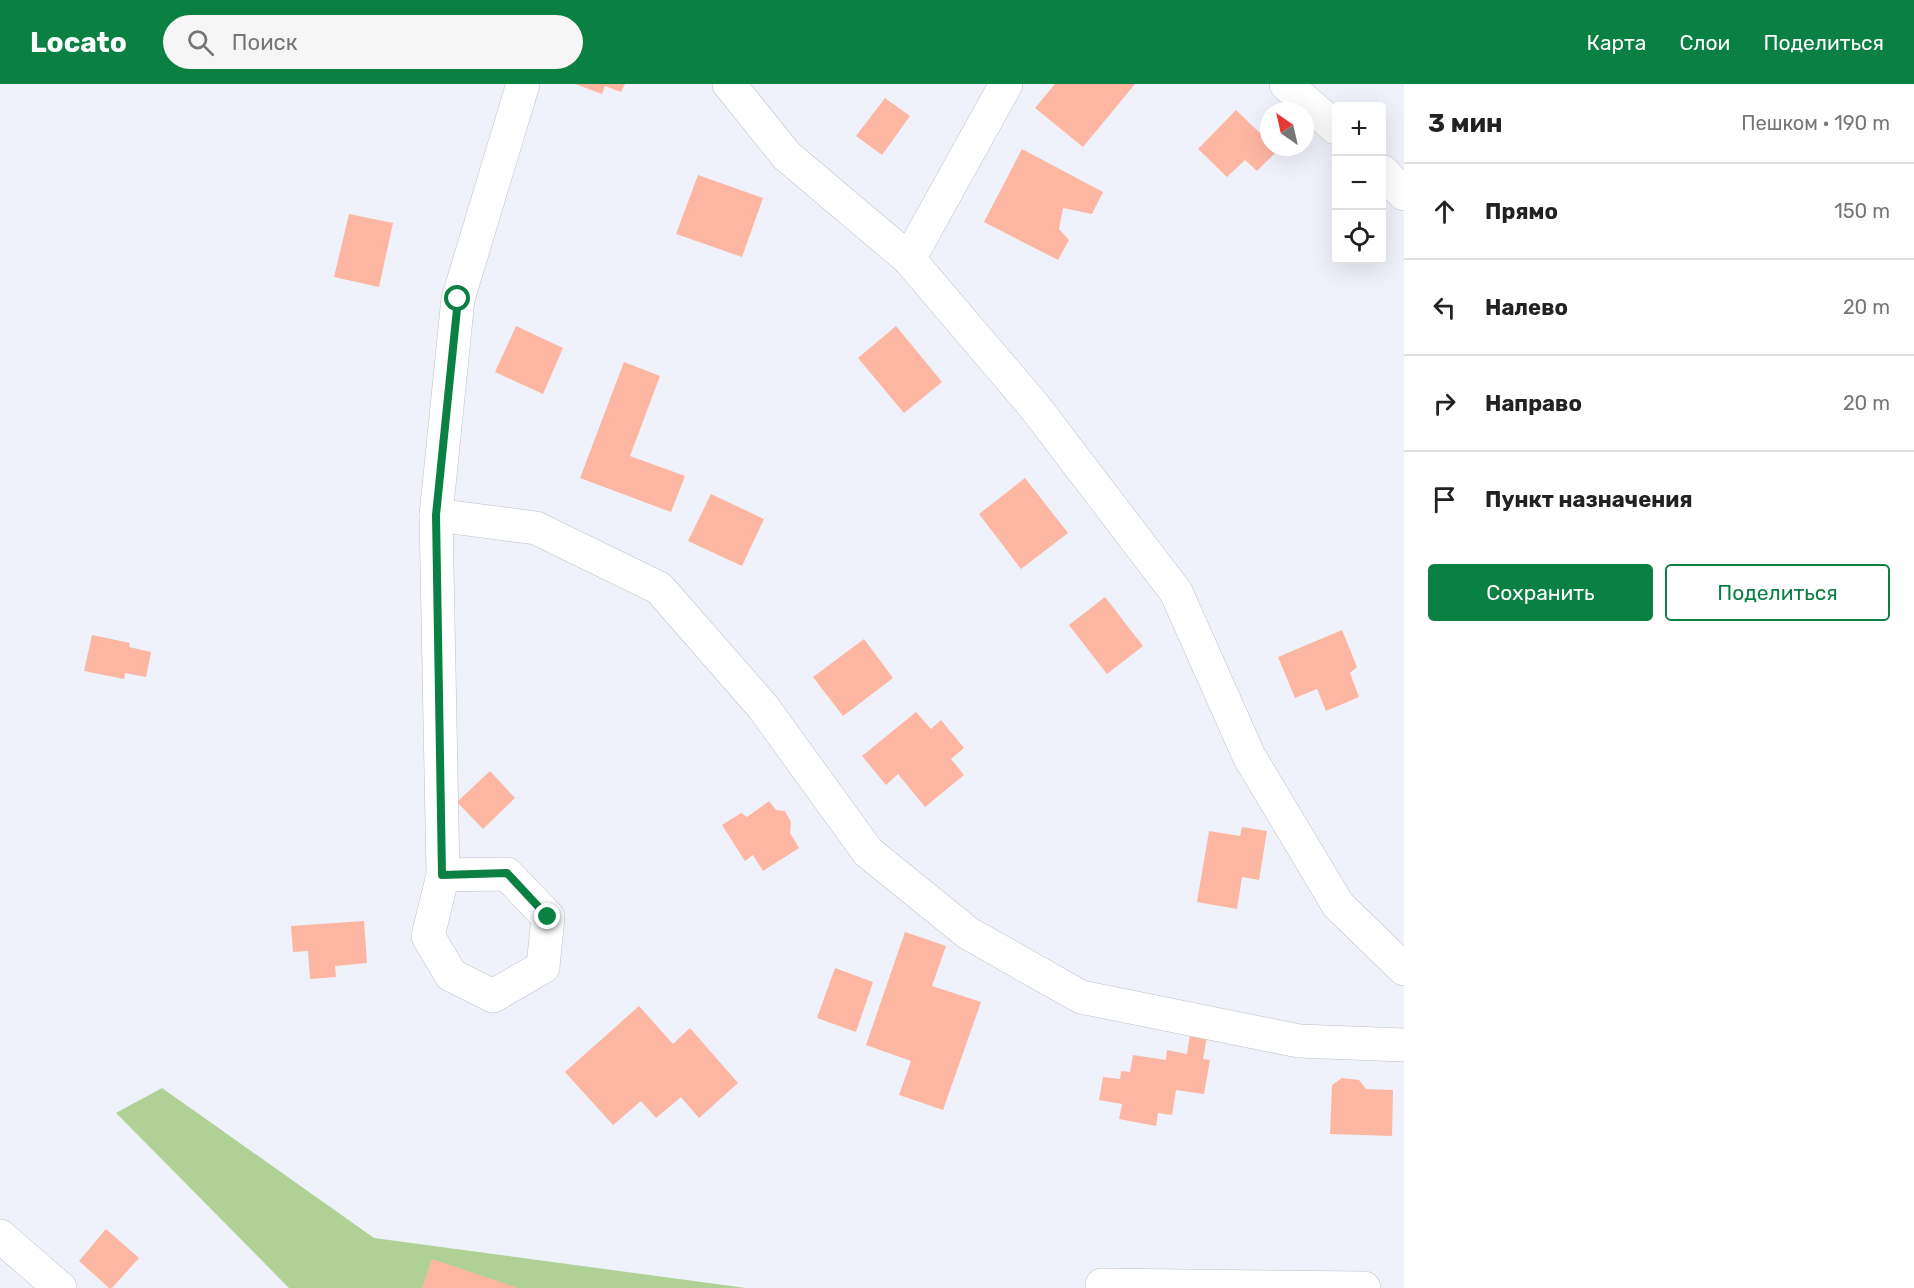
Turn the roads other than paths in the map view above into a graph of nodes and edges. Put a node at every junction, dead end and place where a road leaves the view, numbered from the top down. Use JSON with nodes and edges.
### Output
{"nodes":[{"id":1,"x":523,"y":84,"type":"edge"},
{"id":2,"x":729,"y":84,"type":"edge"},
{"id":3,"x":1006,"y":84,"type":"edge"},
{"id":4,"x":1286,"y":84,"type":"edge"},
{"id":5,"x":1332,"y":124,"type":"edge"},
{"id":6,"x":1386,"y":175,"type":"edge"},
{"id":7,"x":1404,"y":194,"type":"edge"},
{"id":8,"x":909,"y":259,"type":"junction"},
{"id":9,"x":436,"y":515,"type":"junction"},
{"id":10,"x":442,"y":875,"type":"dead end"},
{"id":11,"x":1404,"y":969,"type":"edge"},
{"id":12,"x":1404,"y":1045,"type":"edge"},
{"id":13,"x":0,"y":1236,"type":"edge"},
{"id":14,"x":60,"y":1288,"type":"edge"},
{"id":15,"x":1102,"y":1288,"type":"edge"},
{"id":16,"x":1364,"y":1288,"type":"edge"}],
"edges":[{"from":1,"to":9,"type":"street"},
{"from":2,"to":8,"type":"street"},
{"from":3,"to":8,"type":"street"},
{"from":4,"to":5,"type":"street"},
{"from":6,"to":7,"type":"street"},
{"from":8,"to":11,"type":"street"},
{"from":9,"to":10,"type":"street"},
{"from":9,"to":12,"type":"street"},
{"from":13,"to":14,"type":"street"},
{"from":15,"to":16,"type":"street"}]}
